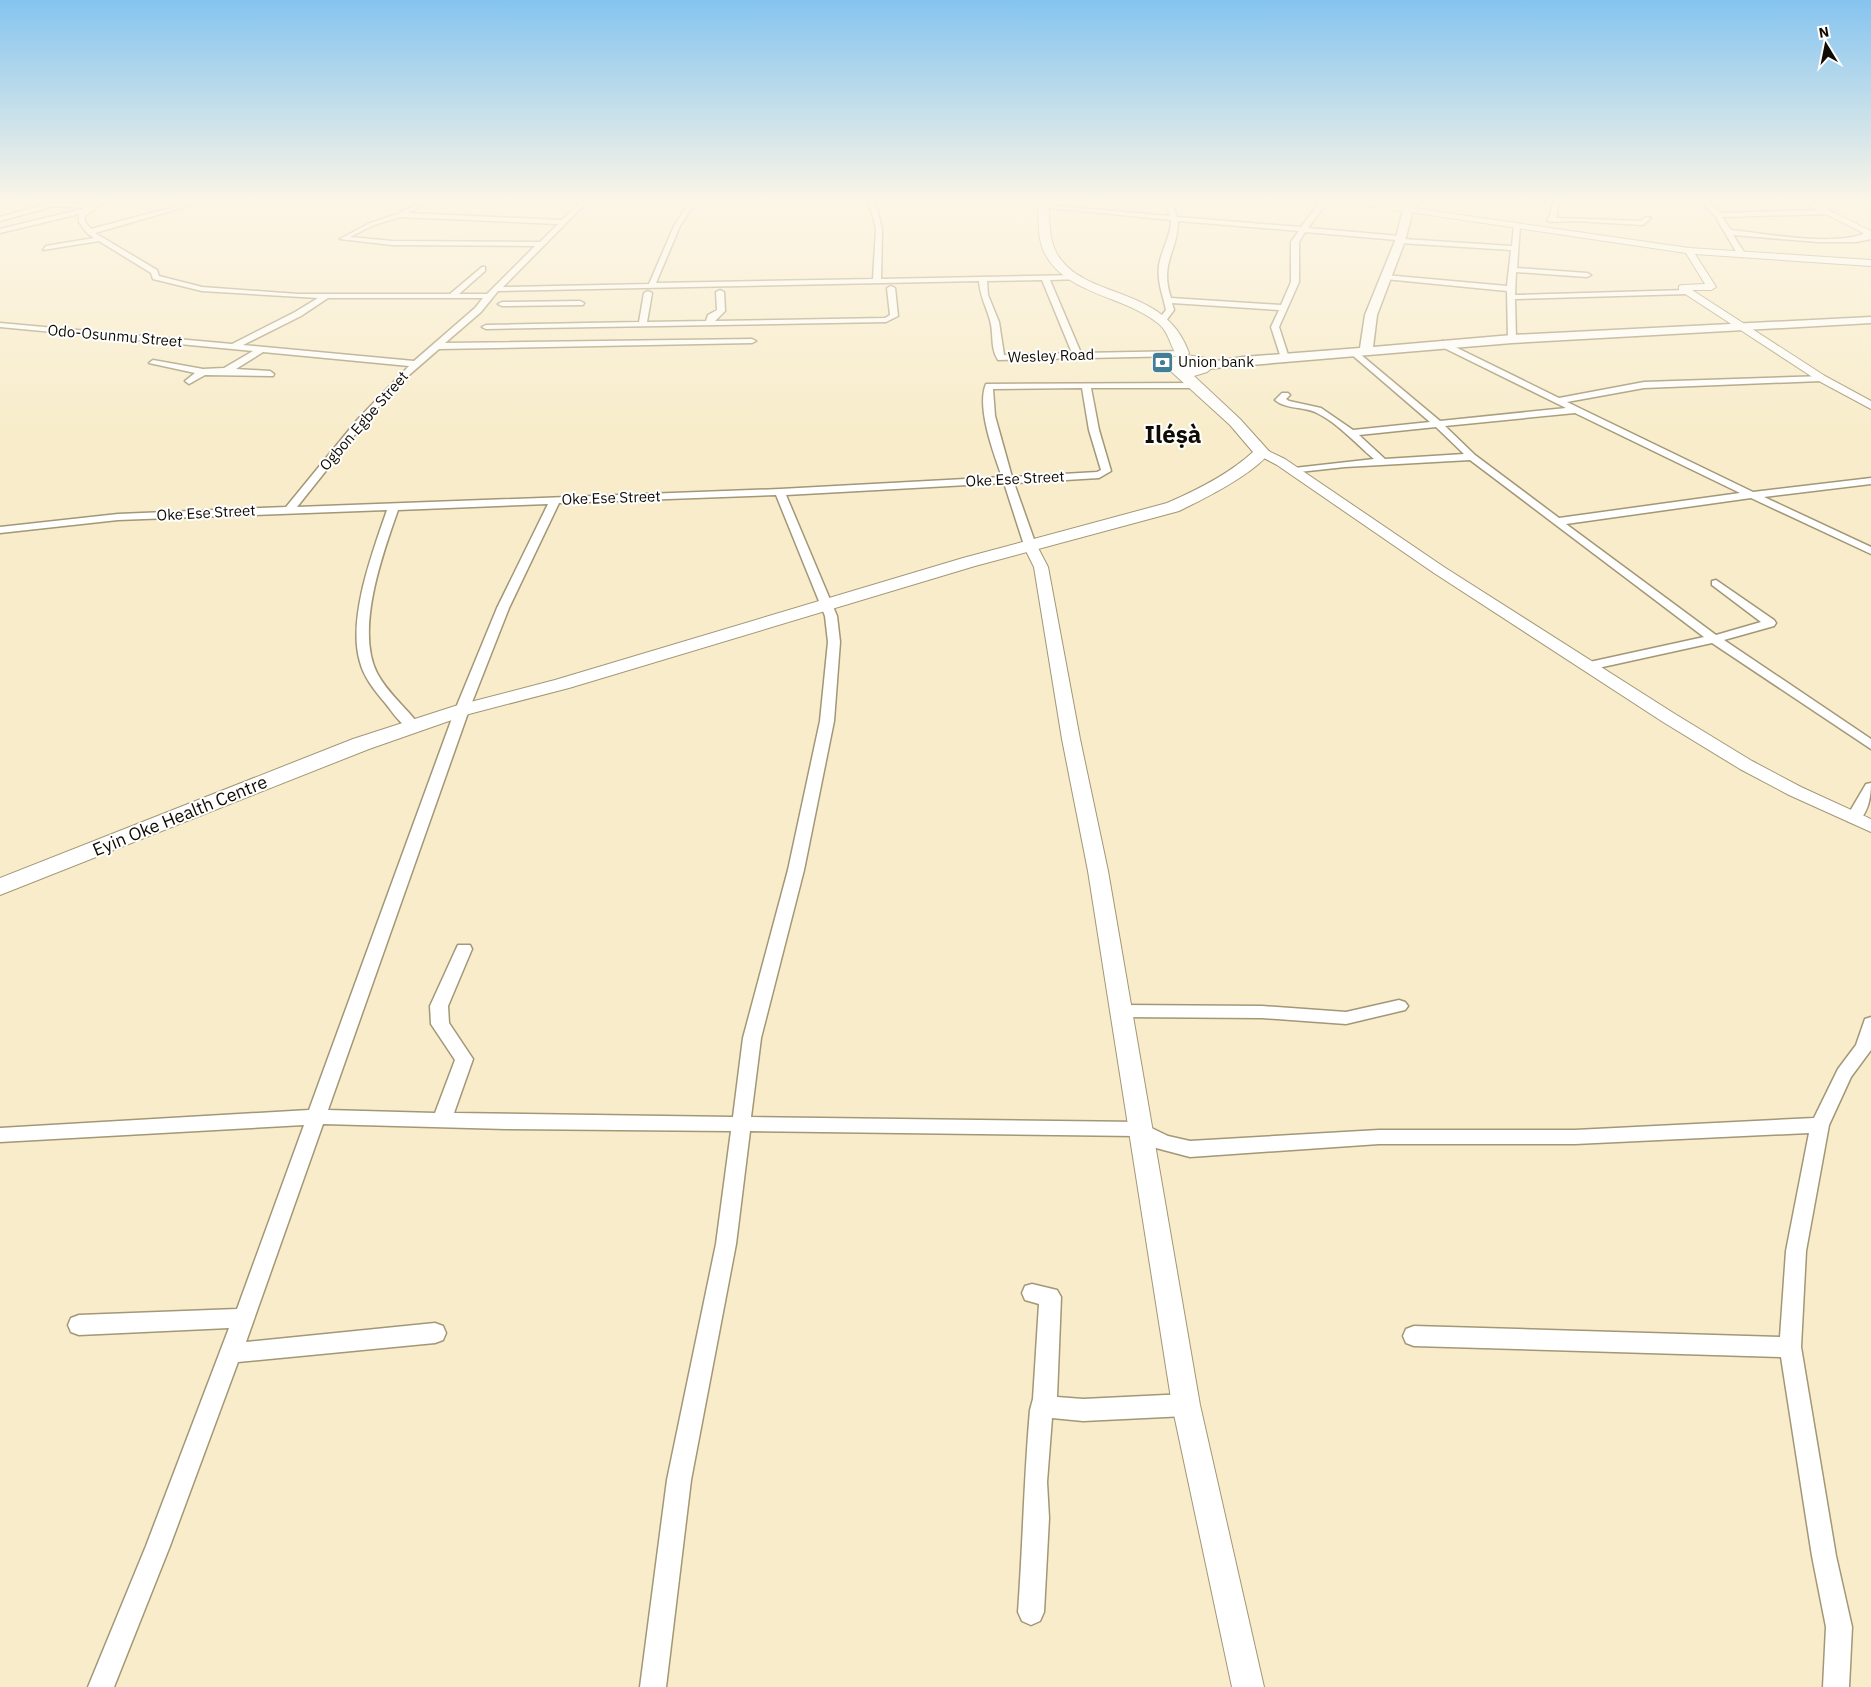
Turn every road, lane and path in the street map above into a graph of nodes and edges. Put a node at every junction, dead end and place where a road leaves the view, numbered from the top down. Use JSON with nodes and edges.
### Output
{"nodes":[{"id":1,"x":171,"y":280,"type":"edge"},
{"id":2,"x":470,"y":280,"type":"edge"},
{"id":3,"x":506,"y":280,"type":"edge"},
{"id":4,"x":654,"y":280,"type":"edge"},
{"id":5,"x":1027,"y":280,"type":"edge"},
{"id":6,"x":1045,"y":280,"type":"edge"},
{"id":7,"x":1082,"y":280,"type":"edge"},
{"id":8,"x":1163,"y":280,"type":"edge"},
{"id":9,"x":1294,"y":280,"type":"edge"},
{"id":10,"x":1384,"y":280,"type":"edge"},
{"id":11,"x":1406,"y":280,"type":"edge"},
{"id":12,"x":1512,"y":280,"type":"edge"},
{"id":13,"x":1706,"y":280,"type":"edge"},
{"id":14,"x":877,"y":282,"type":"joint"},
{"id":15,"x":984,"y":284,"type":"junction"},
{"id":16,"x":891,"y":288,"type":"junction"},
{"id":17,"x":650,"y":289,"type":"junction"},
{"id":18,"x":494,"y":292,"type":"junction"},
{"id":19,"x":720,"y":292,"type":"junction"},
{"id":20,"x":1687,"y":292,"type":"junction"},
{"id":21,"x":1511,"y":293,"type":"junction"},
{"id":22,"x":325,"y":297,"type":"junction"},
{"id":23,"x":451,"y":297,"type":"junction"},
{"id":24,"x":1168,"y":300,"type":"junction"},
{"id":25,"x":499,"y":308,"type":"junction"},
{"id":26,"x":1284,"y":308,"type":"junction"},
{"id":27,"x":577,"y":311,"type":"junction"},
{"id":28,"x":1162,"y":320,"type":"junction"},
{"id":29,"x":1871,"y":320,"type":"edge"},
{"id":30,"x":710,"y":324,"type":"junction"},
{"id":31,"x":0,"y":325,"type":"edge"},
{"id":32,"x":642,"y":326,"type":"junction"},
{"id":33,"x":1740,"y":326,"type":"junction"},
{"id":34,"x":486,"y":327,"type":"junction"},
{"id":35,"x":1512,"y":339,"type":"junction"},
{"id":36,"x":752,"y":341,"type":"dead end"},
{"id":37,"x":1443,"y":344,"type":"junction"},
{"id":38,"x":439,"y":346,"type":"junction"},
{"id":39,"x":469,"y":346,"type":"junction"},
{"id":40,"x":231,"y":348,"type":"junction"},
{"id":41,"x":260,"y":351,"type":"junction"},
{"id":42,"x":1360,"y":351,"type":"junction"},
{"id":43,"x":1077,"y":355,"type":"junction"},
{"id":44,"x":1285,"y":358,"type":"junction"},
{"id":45,"x":153,"y":363,"type":"dead end"},
{"id":46,"x":416,"y":364,"type":"junction"},
{"id":47,"x":1191,"y":368,"type":"junction"},
{"id":48,"x":226,"y":370,"type":"junction"},
{"id":49,"x":203,"y":372,"type":"junction"},
{"id":50,"x":270,"y":374,"type":"dead end"},
{"id":51,"x":1821,"y":378,"type":"junction"},
{"id":52,"x":189,"y":381,"type":"dead end"},
{"id":53,"x":1086,"y":386,"type":"junction"},
{"id":54,"x":1285,"y":396,"type":"dead end"},
{"id":55,"x":1556,"y":400,"type":"junction"},
{"id":56,"x":1871,"y":406,"type":"edge"},
{"id":57,"x":1577,"y":410,"type":"junction"},
{"id":58,"x":1439,"y":425,"type":"junction"},
{"id":59,"x":1348,"y":433,"type":"junction"},
{"id":60,"x":1262,"y":452,"type":"junction"},
{"id":61,"x":1472,"y":457,"type":"junction"},
{"id":62,"x":1382,"y":461,"type":"junction"},
{"id":63,"x":1294,"y":471,"type":"junction"},
{"id":64,"x":1008,"y":480,"type":"junction"},
{"id":65,"x":1871,"y":481,"type":"edge"},
{"id":66,"x":780,"y":492,"type":"junction"},
{"id":67,"x":1751,"y":494,"type":"junction"},
{"id":68,"x":556,"y":499,"type":"junction"},
{"id":69,"x":394,"y":506,"type":"junction"},
{"id":70,"x":290,"y":509,"type":"junction"},
{"id":71,"x":1556,"y":522,"type":"junction"},
{"id":72,"x":0,"y":530,"type":"edge"},
{"id":73,"x":1030,"y":545,"type":"junction"},
{"id":74,"x":1871,"y":552,"type":"edge"},
{"id":75,"x":1716,"y":583,"type":"dead end"},
{"id":76,"x":828,"y":604,"type":"junction"},
{"id":77,"x":1714,"y":640,"type":"junction"},
{"id":78,"x":1589,"y":666,"type":"junction"},
{"id":79,"x":462,"y":710,"type":"junction"},
{"id":80,"x":409,"y":728,"type":"junction"},
{"id":81,"x":1871,"y":746,"type":"edge"},
{"id":82,"x":1871,"y":788,"type":"edge"},
{"id":83,"x":1853,"y":818,"type":"junction"},
{"id":84,"x":1871,"y":826,"type":"edge"},
{"id":85,"x":0,"y":887,"type":"edge"},
{"id":86,"x":464,"y":950,"type":"dead end"},
{"id":87,"x":1399,"y":1006,"type":"dead end"},
{"id":88,"x":1122,"y":1011,"type":"junction"},
{"id":89,"x":1871,"y":1023,"type":"edge"},
{"id":90,"x":315,"y":1117,"type":"junction"},
{"id":91,"x":442,"y":1120,"type":"junction"},
{"id":92,"x":741,"y":1123,"type":"junction"},
{"id":93,"x":1820,"y":1125,"type":"junction"},
{"id":94,"x":1139,"y":1129,"type":"junction"},
{"id":95,"x":0,"y":1135,"type":"edge"},
{"id":96,"x":1032,"y":1293,"type":"dead end"},
{"id":97,"x":244,"y":1318,"type":"junction"},
{"id":98,"x":79,"y":1325,"type":"dead end"},
{"id":99,"x":435,"y":1333,"type":"dead end"},
{"id":100,"x":1414,"y":1336,"type":"dead end"},
{"id":101,"x":1790,"y":1347,"type":"junction"},
{"id":102,"x":231,"y":1353,"type":"junction"},
{"id":103,"x":1047,"y":1403,"type":"junction"},
{"id":104,"x":1186,"y":1405,"type":"junction"},
{"id":105,"x":1031,"y":1612,"type":"dead end"},
{"id":106,"x":102,"y":1687,"type":"edge"},
{"id":107,"x":654,"y":1687,"type":"edge"},
{"id":108,"x":1248,"y":1687,"type":"edge"},
{"id":109,"x":1836,"y":1687,"type":"edge"}],
"edges":[{"from":1,"to":22,"type":"street"},
{"from":2,"to":23,"type":"street"},
{"from":3,"to":18,"type":"street","name":"Ogbon Egbe Street"},
{"from":4,"to":17,"type":"street"},
{"from":5,"to":15,"type":"street"},
{"from":6,"to":43,"type":"street"},
{"from":7,"to":28,"type":"main road"},
{"from":8,"to":24,"type":"street"},
{"from":9,"to":26,"type":"street"},
{"from":10,"to":42,"type":"main road"},
{"from":11,"to":21,"type":"street"},
{"from":12,"to":21,"type":"street"},
{"from":13,"to":20,"type":"street"},
{"from":14,"to":15,"type":"street"},
{"from":14,"to":17,"type":"street"},
{"from":15,"to":16,"type":"street"},
{"from":15,"to":43,"type":"street","name":"Wesley Road"},
{"from":16,"to":19,"type":"street"},
{"from":16,"to":30,"type":"street"},
{"from":17,"to":18,"type":"street"},
{"from":17,"to":19,"type":"street"},
{"from":17,"to":27,"type":"street"},
{"from":17,"to":32,"type":"street"},
{"from":18,"to":23,"type":"street"},
{"from":18,"to":25,"type":"street"},
{"from":18,"to":38,"type":"street","name":"Ogbon Egbe Street"},
{"from":19,"to":30,"type":"street"},
{"from":20,"to":21,"type":"street"},
{"from":20,"to":33,"type":"street"},
{"from":21,"to":35,"type":"street"},
{"from":22,"to":23,"type":"street"},
{"from":22,"to":40,"type":"street"},
{"from":24,"to":26,"type":"street"},
{"from":24,"to":28,"type":"street"},
{"from":25,"to":27,"type":"street"},
{"from":25,"to":34,"type":"street"},
{"from":26,"to":44,"type":"street"},
{"from":27,"to":32,"type":"street"},
{"from":27,"to":34,"type":"street"},
{"from":28,"to":47,"type":"main road"},
{"from":29,"to":33,"type":"main road"},
{"from":30,"to":32,"type":"street"},
{"from":31,"to":40,"type":"street","name":"Odo-Osunmu Street"},
{"from":33,"to":35,"type":"main road"},
{"from":33,"to":51,"type":"street"},
{"from":34,"to":39,"type":"street"},
{"from":35,"to":37,"type":"main road"},
{"from":36,"to":39,"type":"street"},
{"from":37,"to":42,"type":"main road"},
{"from":37,"to":55,"type":"street"},
{"from":38,"to":39,"type":"street"},
{"from":38,"to":46,"type":"street","name":"Ogbon Egbe Street"},
{"from":40,"to":41,"type":"street","name":"Odo-Osunmu Street"},
{"from":41,"to":46,"type":"street","name":"Odo-Osunmu Street"},
{"from":41,"to":48,"type":"street"},
{"from":42,"to":44,"type":"main road"},
{"from":42,"to":58,"type":"street"},
{"from":43,"to":47,"type":"street","name":"Wesley Road"},
{"from":44,"to":47,"type":"main road"},
{"from":45,"to":49,"type":"street"},
{"from":46,"to":70,"type":"street","name":"Ogbon Egbe Street"},
{"from":47,"to":53,"type":"street"},
{"from":47,"to":60,"type":"main road"},
{"from":48,"to":49,"type":"street"},
{"from":48,"to":50,"type":"street"},
{"from":49,"to":52,"type":"street"},
{"from":51,"to":55,"type":"street"},
{"from":51,"to":56,"type":"street"},
{"from":53,"to":64,"type":"street","name":"Oke Ese Street"},
{"from":53,"to":64,"type":"street","name":"Wesley Road"},
{"from":54,"to":59,"type":"street"},
{"from":55,"to":57,"type":"street"},
{"from":57,"to":58,"type":"street"},
{"from":57,"to":67,"type":"street"},
{"from":58,"to":59,"type":"street"},
{"from":58,"to":61,"type":"street"},
{"from":59,"to":62,"type":"street"},
{"from":60,"to":63,"type":"street"},
{"from":60,"to":73,"type":"main road","name":"Eyin Oke Health Centre"},
{"from":61,"to":62,"type":"street"},
{"from":61,"to":71,"type":"street"},
{"from":62,"to":63,"type":"street"},
{"from":63,"to":78,"type":"street"},
{"from":64,"to":66,"type":"street","name":"Oke Ese Street"},
{"from":64,"to":73,"type":"street"},
{"from":65,"to":67,"type":"street"},
{"from":66,"to":68,"type":"street","name":"Oke Ese Street"},
{"from":66,"to":76,"type":"street"},
{"from":67,"to":71,"type":"street"},
{"from":67,"to":74,"type":"street"},
{"from":68,"to":69,"type":"street","name":"Oke Ese Street"},
{"from":68,"to":79,"type":"street"},
{"from":69,"to":70,"type":"street","name":"Oke Ese Street"},
{"from":69,"to":80,"type":"street"},
{"from":70,"to":72,"type":"street","name":"Oke Ese Street"},
{"from":71,"to":77,"type":"street"},
{"from":73,"to":76,"type":"main road","name":"Eyin Oke Health Centre"},
{"from":73,"to":88,"type":"street"},
{"from":75,"to":77,"type":"street"},
{"from":76,"to":79,"type":"main road","name":"Eyin Oke Health Centre"},
{"from":76,"to":92,"type":"street"},
{"from":77,"to":78,"type":"street"},
{"from":77,"to":81,"type":"street"},
{"from":78,"to":83,"type":"street"},
{"from":79,"to":80,"type":"main road","name":"Eyin Oke Health Centre"},
{"from":79,"to":90,"type":"street"},
{"from":80,"to":85,"type":"main road","name":"Eyin Oke Health Centre"},
{"from":82,"to":83,"type":"street"},
{"from":83,"to":84,"type":"street"},
{"from":86,"to":91,"type":"street"},
{"from":87,"to":88,"type":"street"},
{"from":88,"to":94,"type":"street"},
{"from":89,"to":93,"type":"street"},
{"from":90,"to":91,"type":"street"},
{"from":90,"to":95,"type":"street"},
{"from":90,"to":97,"type":"street"},
{"from":91,"to":92,"type":"street"},
{"from":92,"to":94,"type":"street"},
{"from":92,"to":107,"type":"street"},
{"from":93,"to":94,"type":"street"},
{"from":93,"to":101,"type":"street"},
{"from":94,"to":104,"type":"street"},
{"from":96,"to":103,"type":"street"},
{"from":97,"to":98,"type":"street"},
{"from":97,"to":102,"type":"street"},
{"from":99,"to":102,"type":"street"},
{"from":100,"to":101,"type":"street"},
{"from":101,"to":109,"type":"street"},
{"from":102,"to":106,"type":"street"},
{"from":103,"to":104,"type":"street"},
{"from":103,"to":105,"type":"street"},
{"from":104,"to":108,"type":"street"}]}
